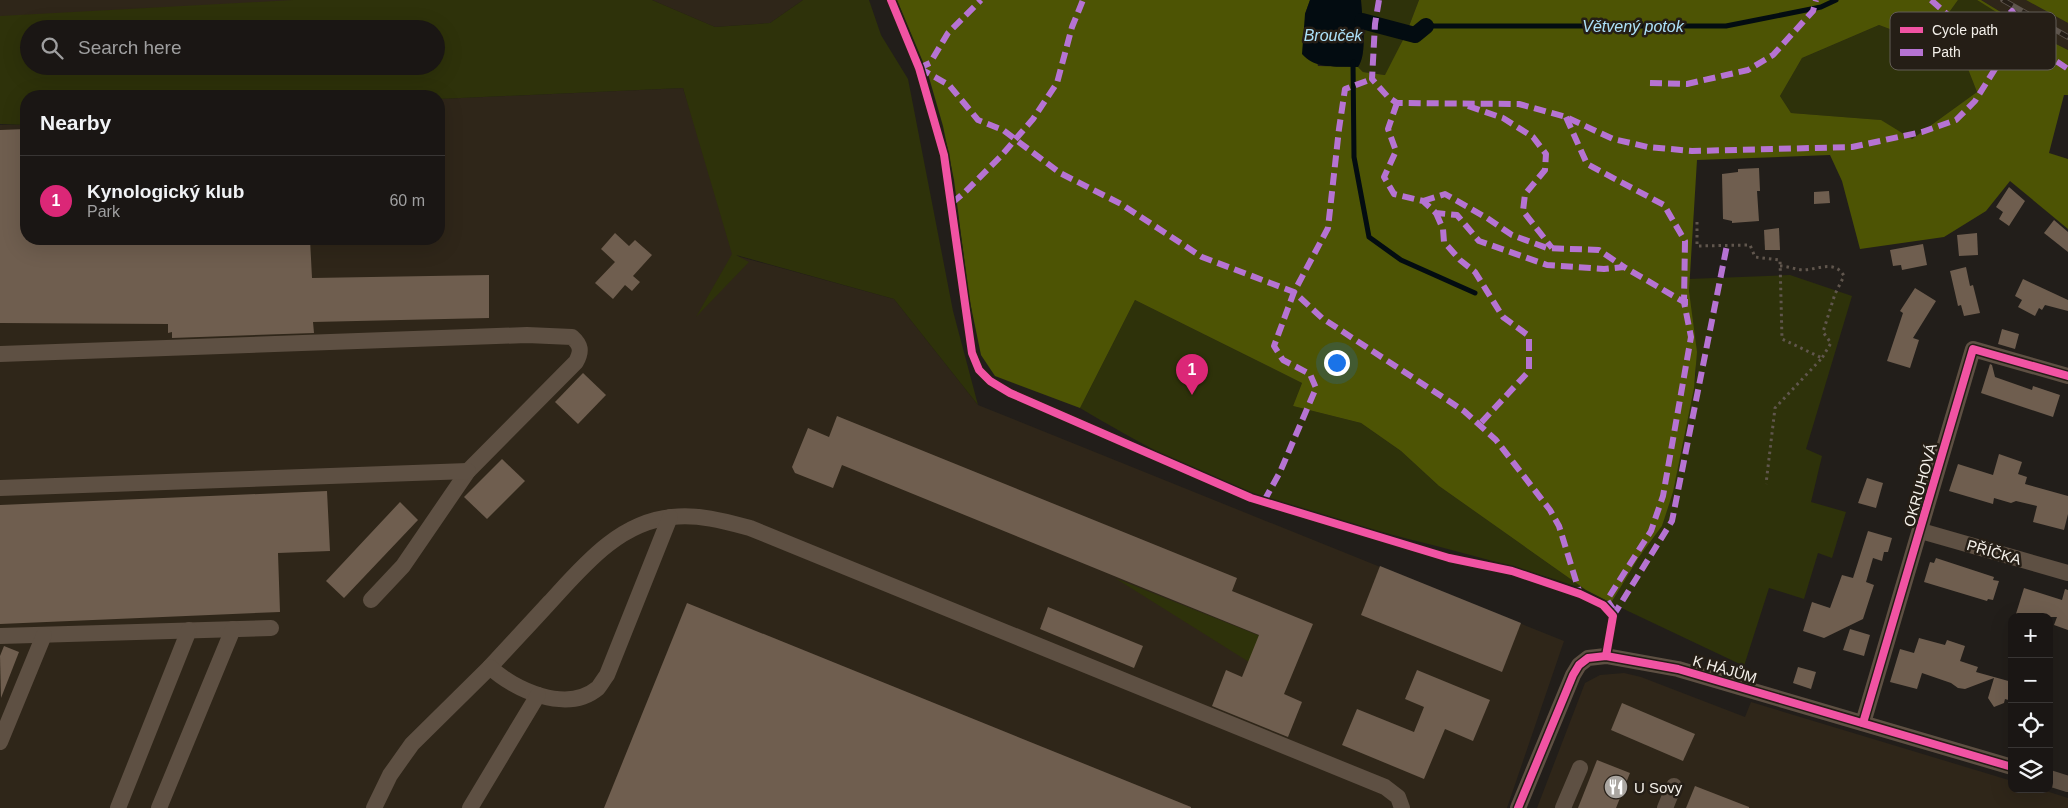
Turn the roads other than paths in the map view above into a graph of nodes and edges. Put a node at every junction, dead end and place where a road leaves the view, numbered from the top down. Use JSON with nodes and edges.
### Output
{"nodes":[{"id":1,"x":0,"y":354,"type":"edge"},
{"id":2,"x":2068,"y":376,"type":"edge"},
{"id":3,"x":468,"y":470,"type":"junction"},
{"id":4,"x":0,"y":488,"type":"edge"},
{"id":5,"x":670,"y":517,"type":"junction"},
{"id":6,"x":1921,"y":532,"type":"junction"},
{"id":7,"x":2068,"y":573,"type":"edge"},
{"id":8,"x":372,"y":600,"type":"dead end"},
{"id":9,"x":270,"y":628,"type":"dead end"},
{"id":10,"x":233,"y":629,"type":"junction"},
{"id":11,"x":189,"y":630,"type":"junction"},
{"id":12,"x":44,"y":634,"type":"junction"},
{"id":13,"x":0,"y":636,"type":"edge"},
{"id":14,"x":490,"y":667,"type":"junction"},
{"id":15,"x":538,"y":695,"type":"junction"},
{"id":16,"x":1863,"y":723,"type":"junction"},
{"id":17,"x":0,"y":742,"type":"edge"},
{"id":18,"x":2008,"y":766,"type":"edge"},
{"id":19,"x":1580,"y":768,"type":"dead end"},
{"id":20,"x":2053,"y":779,"type":"edge"},
{"id":21,"x":2068,"y":784,"type":"edge"},
{"id":22,"x":1674,"y":786,"type":"dead end"},
{"id":23,"x":118,"y":808,"type":"edge"},
{"id":24,"x":160,"y":808,"type":"edge"},
{"id":25,"x":374,"y":808,"type":"edge"},
{"id":26,"x":470,"y":808,"type":"edge"},
{"id":27,"x":1402,"y":808,"type":"edge"},
{"id":28,"x":1518,"y":808,"type":"edge"},
{"id":29,"x":1563,"y":808,"type":"edge"},
{"id":30,"x":1665,"y":808,"type":"edge"}],
"edges":[{"from":1,"to":3,"type":"street"},
{"from":2,"to":6,"type":"street","name":"OKRUHOVÁ"},
{"from":3,"to":4,"type":"street"},
{"from":3,"to":8,"type":"street"},
{"from":5,"to":14,"type":"street"},
{"from":5,"to":15,"type":"street"},
{"from":5,"to":27,"type":"street"},
{"from":6,"to":7,"type":"street","name":"PŘÍČKA"},
{"from":6,"to":16,"type":"street","name":"OKRUHOVÁ"},
{"from":9,"to":10,"type":"street"},
{"from":10,"to":11,"type":"street"},
{"from":10,"to":24,"type":"street"},
{"from":11,"to":12,"type":"street"},
{"from":11,"to":23,"type":"street"},
{"from":12,"to":13,"type":"street"},
{"from":12,"to":17,"type":"street"},
{"from":14,"to":15,"type":"street"},
{"from":14,"to":25,"type":"street"},
{"from":15,"to":26,"type":"street"},
{"from":16,"to":18,"type":"street","name":"K HÁJŮM"},
{"from":16,"to":28,"type":"street","name":"K HÁJŮM"},
{"from":19,"to":29,"type":"street"},
{"from":20,"to":21,"type":"street"},
{"from":22,"to":30,"type":"street"}]}
